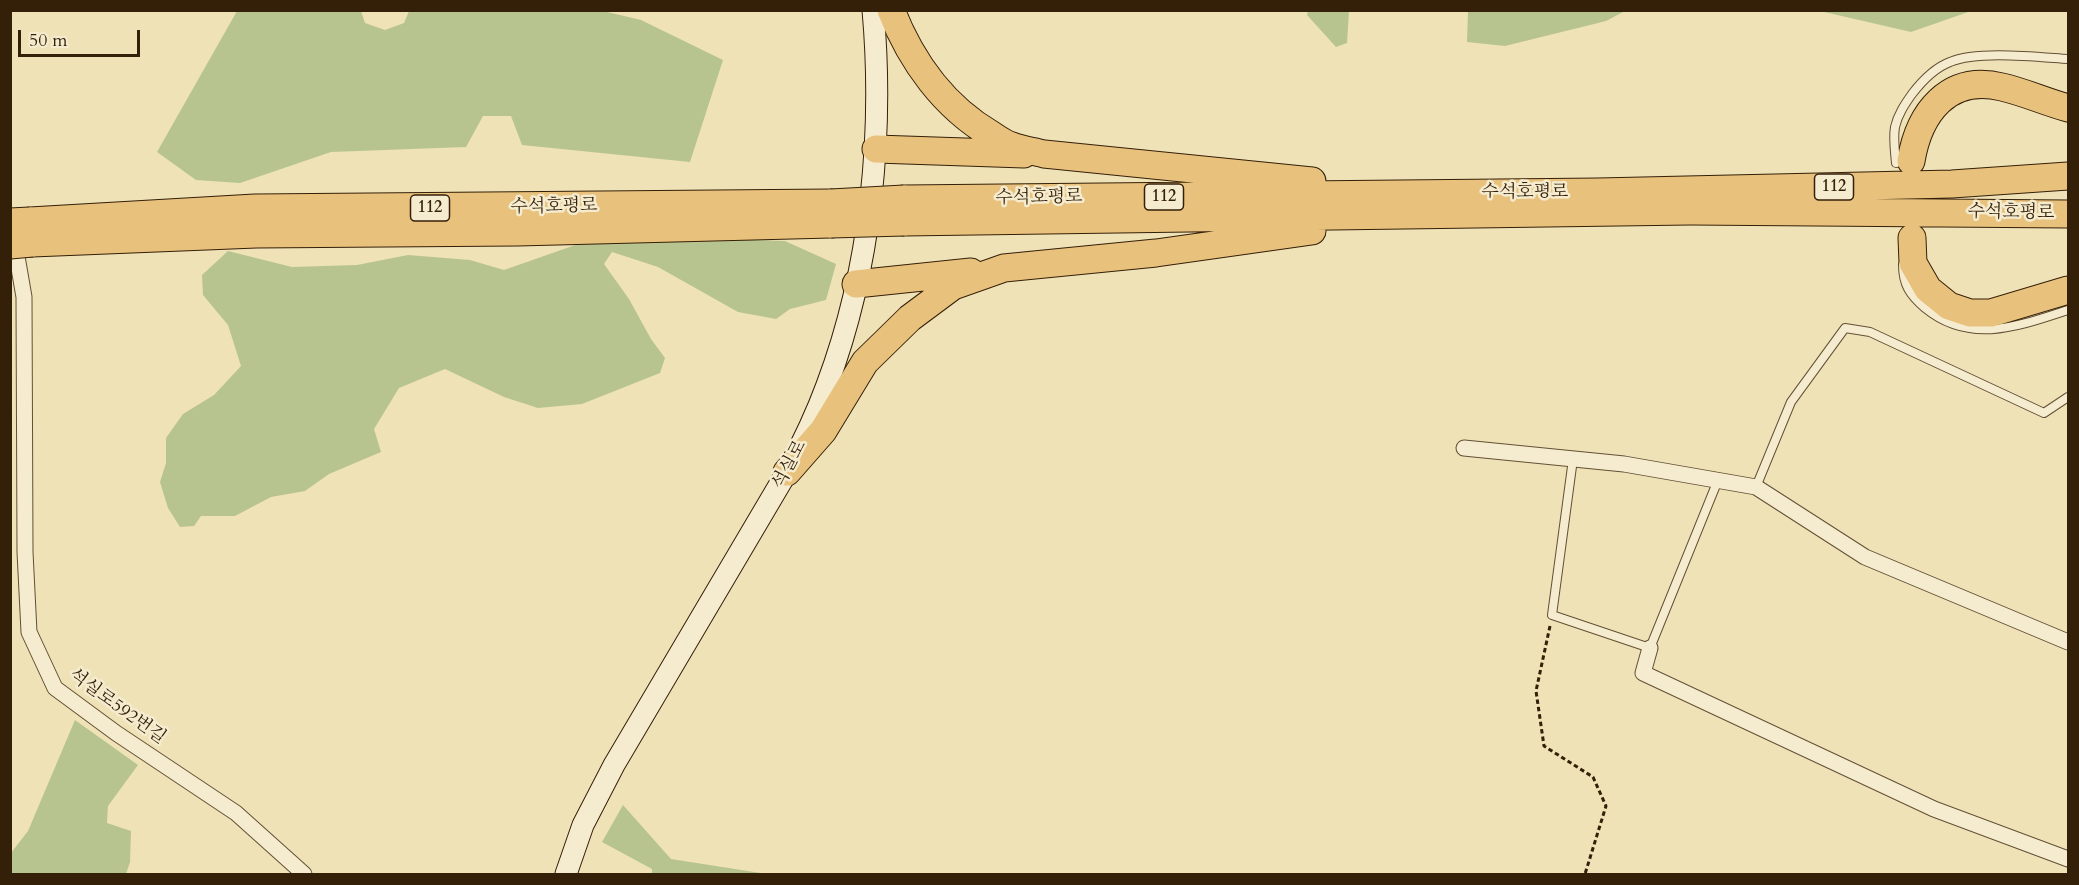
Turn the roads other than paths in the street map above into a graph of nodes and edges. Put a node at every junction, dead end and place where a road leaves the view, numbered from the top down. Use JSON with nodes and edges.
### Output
{"nodes":[{"id":1,"x":873,"y":10,"type":"edge"},
{"id":2,"x":891,"y":10,"type":"edge"},
{"id":3,"x":2068,"y":59,"type":"edge"},
{"id":4,"x":2068,"y":108,"type":"edge"},
{"id":5,"x":876,"y":149,"type":"junction"},
{"id":6,"x":1043,"y":154,"type":"junction"},
{"id":7,"x":1903,"y":162,"type":"joint"},
{"id":8,"x":2068,"y":176,"type":"edge"},
{"id":9,"x":1422,"y":204,"type":"junction"},
{"id":10,"x":1945,"y":212,"type":"junction"},
{"id":11,"x":2068,"y":214,"type":"edge"},
{"id":12,"x":19,"y":230,"type":"edge"},
{"id":13,"x":2068,"y":232,"type":"edge"},
{"id":14,"x":1906,"y":250,"type":"joint"},
{"id":15,"x":1004,"y":268,"type":"junction"},
{"id":16,"x":855,"y":284,"type":"junction"},
{"id":17,"x":2068,"y":290,"type":"edge"},
{"id":18,"x":2068,"y":310,"type":"edge"},
{"id":19,"x":2068,"y":397,"type":"edge"},
{"id":20,"x":1464,"y":448,"type":"dead end"},
{"id":21,"x":1573,"y":459,"type":"junction"},
{"id":22,"x":787,"y":472,"type":"junction"},
{"id":23,"x":1718,"y":480,"type":"junction"},
{"id":24,"x":1756,"y":487,"type":"junction"},
{"id":25,"x":2068,"y":642,"type":"edge"},
{"id":26,"x":1650,"y":648,"type":"junction"},
{"id":27,"x":2068,"y":859,"type":"edge"},
{"id":28,"x":304,"y":874,"type":"edge"},
{"id":29,"x":566,"y":874,"type":"edge"}],
"edges":[{"from":1,"to":5,"type":"street","name":"석실로"},
{"from":2,"to":6,"type":"highway"},
{"from":3,"to":7,"type":"lane"},
{"from":4,"to":7,"type":"highway"},
{"from":5,"to":6,"type":"highway"},
{"from":5,"to":16,"type":"street","name":"석실로"},
{"from":6,"to":9,"type":"highway"},
{"from":8,"to":9,"type":"highway","name":"수석호평로","number":"112"},
{"from":9,"to":10,"type":"highway","name":"수석호평로","number":"112"},
{"from":9,"to":12,"type":"highway","name":"수석호평로","number":"112","bridge":true},
{"from":9,"to":15,"type":"highway"},
{"from":10,"to":11,"type":"highway","name":"수석호평로","number":"112"},
{"from":10,"to":13,"type":"highway"},
{"from":12,"to":28,"type":"street","name":"석실로592번길"},
{"from":14,"to":17,"type":"highway"},
{"from":14,"to":18,"type":"lane"},
{"from":15,"to":16,"type":"highway"},
{"from":15,"to":22,"type":"highway"},
{"from":16,"to":22,"type":"street","name":"석실로"},
{"from":19,"to":24,"type":"lane"},
{"from":20,"to":21,"type":"street"},
{"from":21,"to":23,"type":"street"},
{"from":21,"to":26,"type":"lane"},
{"from":22,"to":29,"type":"street","name":"석실로"},
{"from":23,"to":24,"type":"street"},
{"from":23,"to":26,"type":"lane"},
{"from":24,"to":25,"type":"street"},
{"from":26,"to":27,"type":"street"}]}
